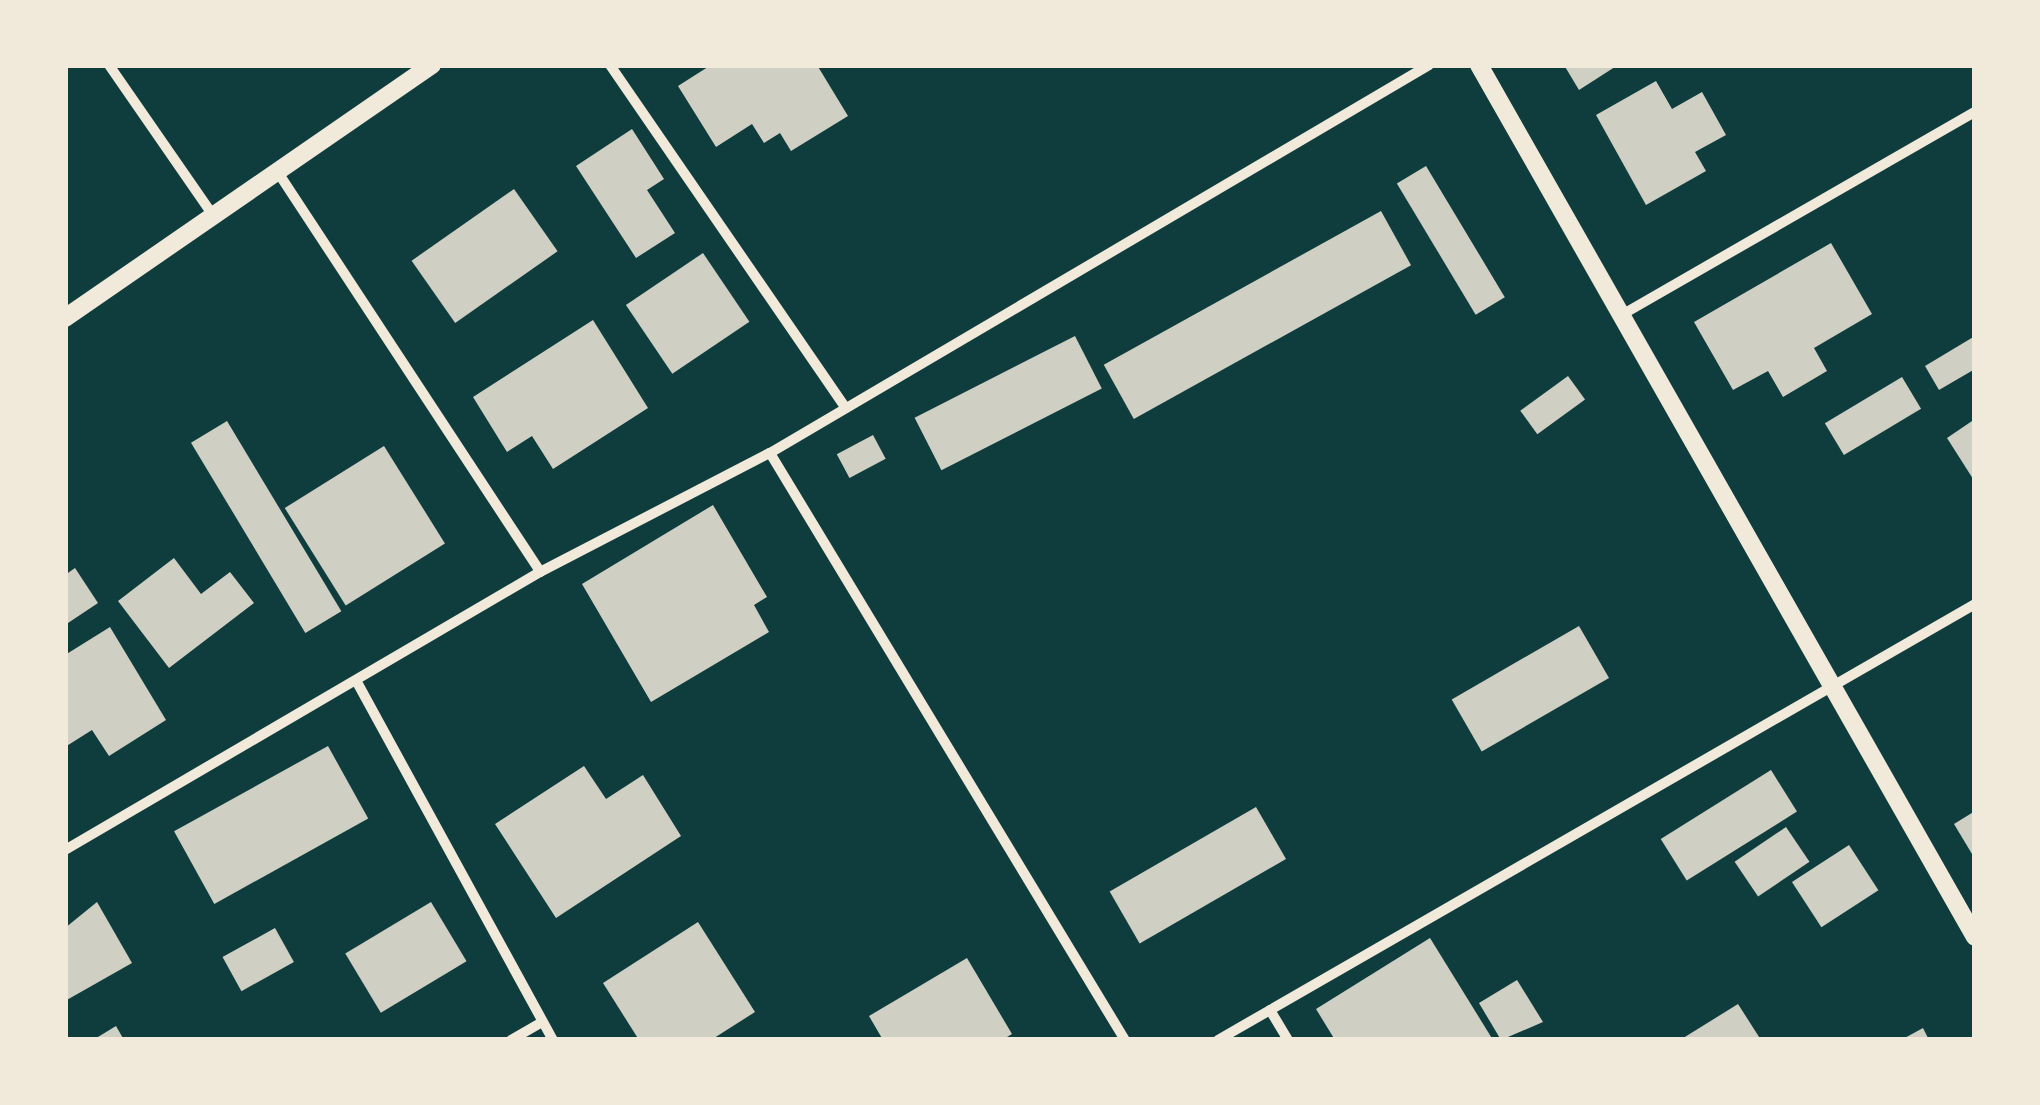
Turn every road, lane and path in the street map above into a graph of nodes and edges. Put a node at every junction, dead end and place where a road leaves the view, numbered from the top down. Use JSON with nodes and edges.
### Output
{"nodes":[{"id":1,"x":109,"y":65,"type":"edge"},
{"id":2,"x":432,"y":65,"type":"edge"},
{"id":3,"x":610,"y":65,"type":"edge"},
{"id":4,"x":1429,"y":65,"type":"edge"},
{"id":5,"x":1479,"y":65,"type":"edge"},
{"id":6,"x":1975,"y":112,"type":"edge"},
{"id":7,"x":278,"y":174,"type":"junction"},
{"id":8,"x":212,"y":214,"type":"junction"},
{"id":9,"x":1625,"y":313,"type":"junction"},
{"id":10,"x":65,"y":318,"type":"edge"},
{"id":11,"x":846,"y":408,"type":"junction"},
{"id":12,"x":770,"y":453,"type":"junction"},
{"id":13,"x":540,"y":572,"type":"junction"},
{"id":14,"x":1975,"y":604,"type":"edge"},
{"id":15,"x":358,"y":684,"type":"junction"},
{"id":16,"x":1830,"y":688,"type":"junction"},
{"id":17,"x":65,"y":850,"type":"edge"},
{"id":18,"x":1975,"y":937,"type":"edge"},
{"id":19,"x":1270,"y":1010,"type":"junction"},
{"id":20,"x":542,"y":1022,"type":"junction"},
{"id":21,"x":511,"y":1040,"type":"edge"},
{"id":22,"x":553,"y":1040,"type":"edge"},
{"id":23,"x":1124,"y":1040,"type":"edge"},
{"id":24,"x":1218,"y":1040,"type":"edge"},
{"id":25,"x":1288,"y":1040,"type":"edge"}],
"edges":[{"from":1,"to":8,"type":"street"},
{"from":2,"to":7,"type":"street"},
{"from":3,"to":11,"type":"street"},
{"from":4,"to":11,"type":"street"},
{"from":5,"to":9,"type":"street"},
{"from":6,"to":9,"type":"street"},
{"from":7,"to":8,"type":"street"},
{"from":7,"to":13,"type":"street"},
{"from":8,"to":10,"type":"street"},
{"from":9,"to":16,"type":"street"},
{"from":11,"to":12,"type":"street"},
{"from":12,"to":13,"type":"street"},
{"from":12,"to":23,"type":"street"},
{"from":13,"to":15,"type":"street"},
{"from":14,"to":16,"type":"street"},
{"from":15,"to":17,"type":"street"},
{"from":15,"to":20,"type":"street"},
{"from":16,"to":18,"type":"street"},
{"from":16,"to":19,"type":"street"},
{"from":19,"to":24,"type":"street"},
{"from":19,"to":25,"type":"street"},
{"from":20,"to":21,"type":"street"},
{"from":20,"to":22,"type":"street"}]}
